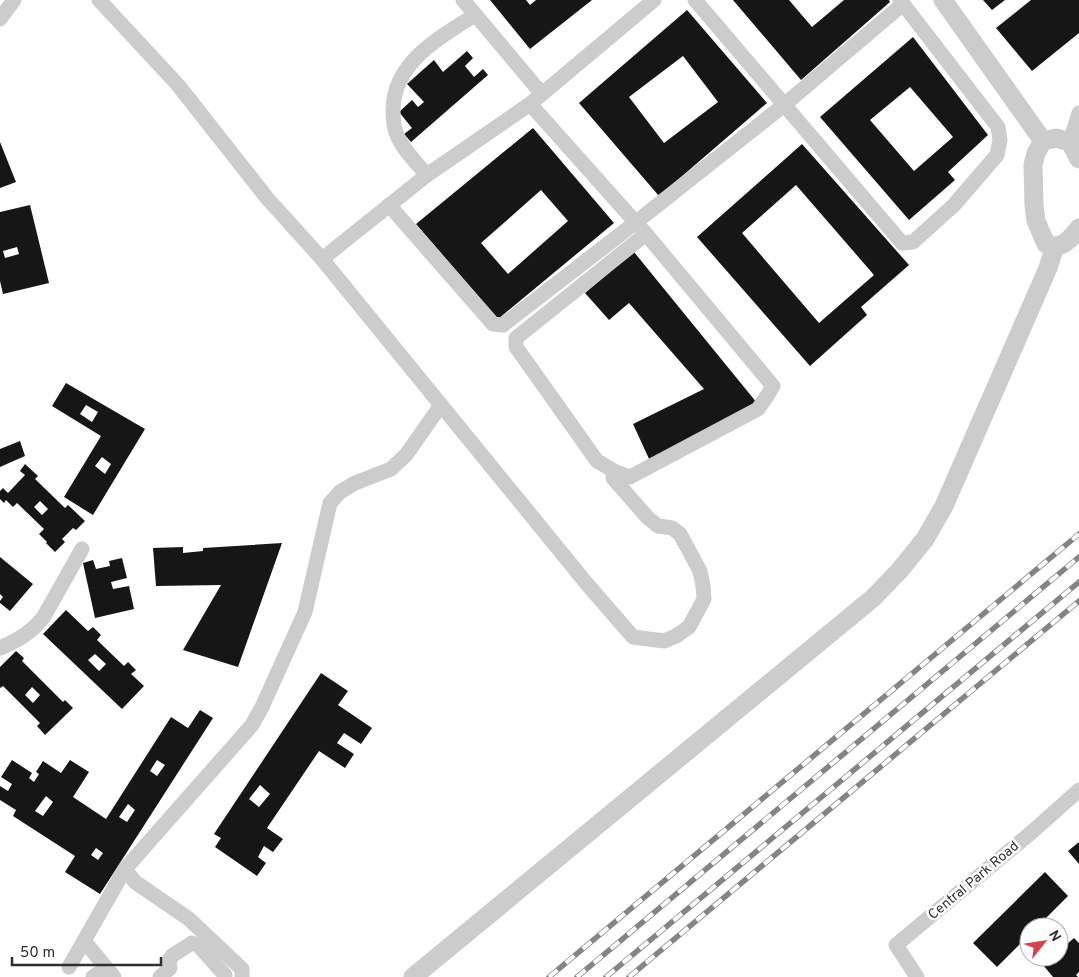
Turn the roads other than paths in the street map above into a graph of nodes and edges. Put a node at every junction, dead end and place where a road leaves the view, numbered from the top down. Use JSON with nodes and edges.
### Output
{"nodes":[{"id":1,"x":14,"y":0,"type":"edge"},
{"id":2,"x":99,"y":0,"type":"edge"},
{"id":3,"x":463,"y":0,"type":"edge"},
{"id":4,"x":654,"y":0,"type":"edge"},
{"id":5,"x":695,"y":0,"type":"edge"},
{"id":6,"x":943,"y":0,"type":"edge"},
{"id":7,"x":901,"y":2,"type":"edge"},
{"id":8,"x":475,"y":15,"type":"junction"},
{"id":9,"x":0,"y":19,"type":"edge"},
{"id":10,"x":542,"y":94,"type":"junction"},
{"id":11,"x":530,"y":104,"type":"junction"},
{"id":12,"x":784,"y":105,"type":"junction"},
{"id":13,"x":1079,"y":113,"type":"edge"},
{"id":14,"x":1043,"y":141,"type":"junction"},
{"id":15,"x":1070,"y":142,"type":"junction"},
{"id":16,"x":1079,"y":159,"type":"edge"},
{"id":17,"x":427,"y":175,"type":"junction"},
{"id":18,"x":389,"y":205,"type":"junction"},
{"id":19,"x":636,"y":223,"type":"junction"},
{"id":20,"x":1079,"y":228,"type":"edge"},
{"id":21,"x":646,"y":234,"type":"junction"},
{"id":22,"x":1055,"y":246,"type":"junction"},
{"id":23,"x":322,"y":259,"type":"junction"},
{"id":24,"x":441,"y":405,"type":"junction"},
{"id":25,"x":613,"y":478,"type":"dead end"},
{"id":26,"x":82,"y":549,"type":"dead end"},
{"id":27,"x":0,"y":648,"type":"edge"},
{"id":28,"x":1079,"y":790,"type":"edge"},
{"id":29,"x":125,"y":869,"type":"junction"},
{"id":30,"x":85,"y":942,"type":"junction"},
{"id":31,"x":70,"y":967,"type":"dead end"},
{"id":32,"x":225,"y":975,"type":"dead end"},
{"id":33,"x":114,"y":977,"type":"edge"},
{"id":34,"x":160,"y":977,"type":"edge"},
{"id":35,"x":242,"y":977,"type":"edge"},
{"id":36,"x":414,"y":977,"type":"edge"},
{"id":37,"x":917,"y":977,"type":"edge"}],
"edges":[{"from":1,"to":9,"type":"street"},
{"from":2,"to":23,"type":"street"},
{"from":3,"to":8,"type":"street"},
{"from":4,"to":10,"type":"street"},
{"from":5,"to":12,"type":"street"},
{"from":6,"to":14,"type":"street"},
{"from":7,"to":12,"type":"street"},
{"from":7,"to":12,"type":"street"},
{"from":8,"to":10,"type":"street"},
{"from":8,"to":17,"type":"street"},
{"from":10,"to":11,"type":"street"},
{"from":11,"to":17,"type":"street"},
{"from":11,"to":19,"type":"street"},
{"from":12,"to":19,"type":"street"},
{"from":13,"to":15,"type":"street"},
{"from":14,"to":15,"type":"street"},
{"from":14,"to":22,"type":"street"},
{"from":15,"to":16,"type":"street"},
{"from":17,"to":18,"type":"street"},
{"from":18,"to":19,"type":"street"},
{"from":18,"to":23,"type":"street"},
{"from":19,"to":21,"type":"street"},
{"from":20,"to":22,"type":"street"},
{"from":21,"to":21,"type":"street"},
{"from":22,"to":36,"type":"street"},
{"from":23,"to":24,"type":"street"},
{"from":24,"to":25,"type":"street"},
{"from":24,"to":29,"type":"street"},
{"from":26,"to":27,"type":"street"},
{"from":28,"to":37,"type":"street","name":"Central Park Road"},
{"from":29,"to":30,"type":"street"},
{"from":29,"to":35,"type":"street"},
{"from":30,"to":31,"type":"street"},
{"from":30,"to":33,"type":"street"},
{"from":32,"to":34,"type":"street"}]}
